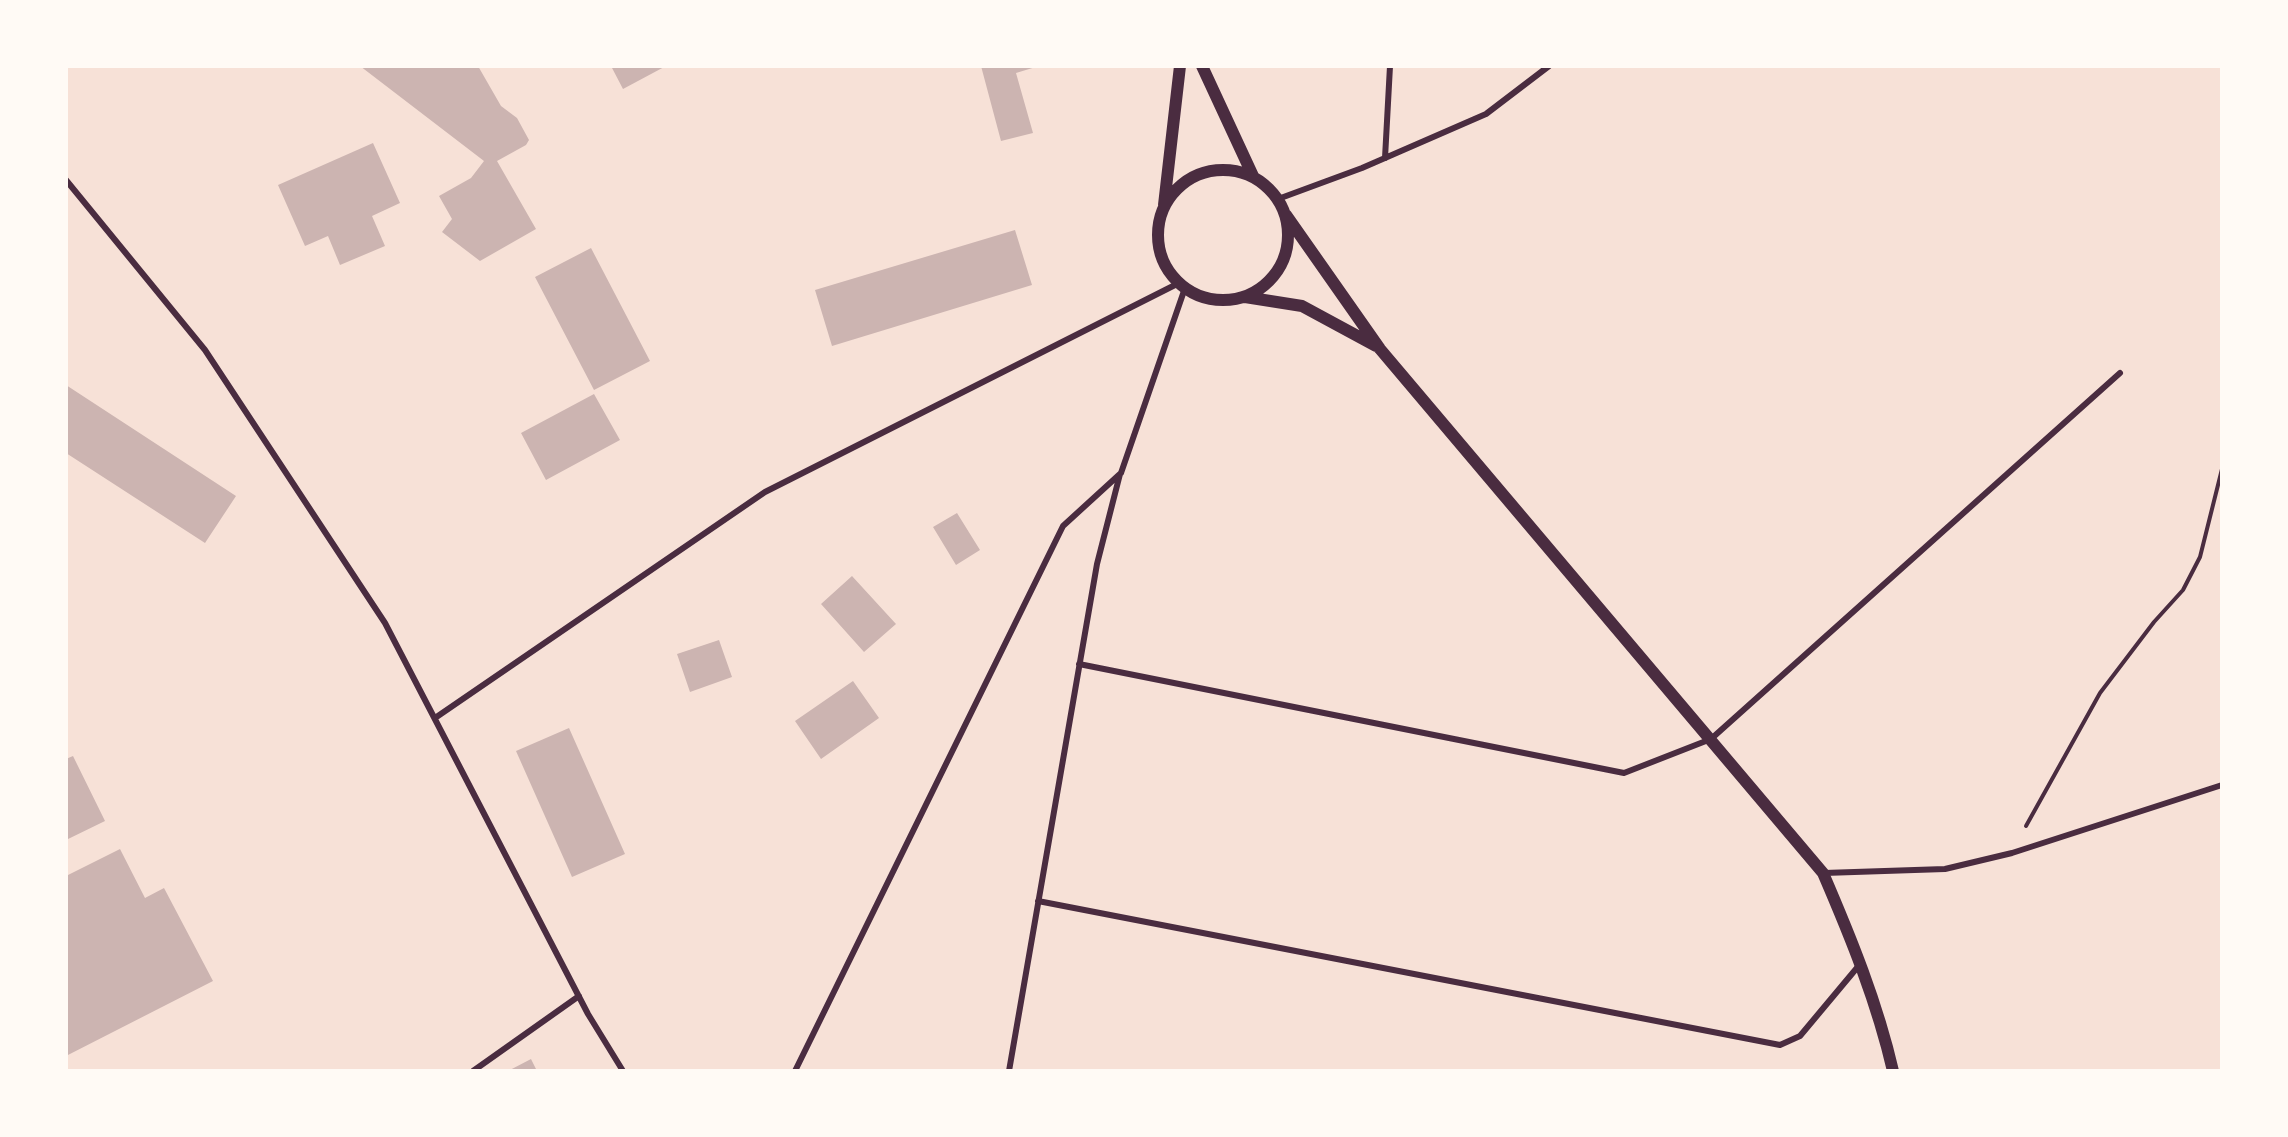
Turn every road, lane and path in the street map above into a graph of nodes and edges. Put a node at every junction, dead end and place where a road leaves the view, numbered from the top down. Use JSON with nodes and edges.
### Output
{"nodes":[{"id":1,"x":1180,"y":66,"type":"edge"},
{"id":2,"x":1202,"y":66,"type":"edge"},
{"id":3,"x":1390,"y":66,"type":"edge"},
{"id":4,"x":1549,"y":66,"type":"edge"},
{"id":5,"x":1385,"y":158,"type":"junction"},
{"id":6,"x":1253,"y":176,"type":"junction"},
{"id":7,"x":66,"y":180,"type":"edge"},
{"id":8,"x":1278,"y":199,"type":"junction"},
{"id":9,"x":1164,"y":207,"type":"junction"},
{"id":10,"x":1286,"y":215,"type":"junction"},
{"id":11,"x":1182,"y":286,"type":"junction"},
{"id":12,"x":1245,"y":297,"type":"junction"},
{"id":13,"x":1380,"y":349,"type":"junction"},
{"id":14,"x":2120,"y":373,"type":"dead end"},
{"id":15,"x":2222,"y":469,"type":"edge"},
{"id":16,"x":1121,"y":473,"type":"junction"},
{"id":17,"x":1079,"y":664,"type":"junction"},
{"id":18,"x":435,"y":718,"type":"junction"},
{"id":19,"x":1711,"y":739,"type":"junction"},
{"id":20,"x":2222,"y":785,"type":"edge"},
{"id":21,"x":2012,"y":853,"type":"junction"},
{"id":22,"x":1823,"y":873,"type":"junction"},
{"id":23,"x":1038,"y":901,"type":"junction"},
{"id":24,"x":1861,"y":963,"type":"junction"},
{"id":25,"x":579,"y":996,"type":"junction"},
{"id":26,"x":473,"y":1071,"type":"edge"},
{"id":27,"x":623,"y":1071,"type":"edge"},
{"id":28,"x":795,"y":1071,"type":"edge"},
{"id":29,"x":1009,"y":1071,"type":"edge"},
{"id":30,"x":1893,"y":1071,"type":"edge"}],
"edges":[{"from":1,"to":9,"type":"main road"},
{"from":2,"to":6,"type":"main road"},
{"from":3,"to":5,"type":"street"},
{"from":4,"to":5,"type":"street"},
{"from":5,"to":8,"type":"street"},
{"from":6,"to":8,"type":"main road"},
{"from":6,"to":9,"type":"main road"},
{"from":7,"to":18,"type":"street"},
{"from":8,"to":10,"type":"main road"},
{"from":9,"to":11,"type":"main road"},
{"from":10,"to":12,"type":"main road"},
{"from":10,"to":13,"type":"main road"},
{"from":11,"to":12,"type":"main road"},
{"from":11,"to":16,"type":"street"},
{"from":11,"to":18,"type":"street"},
{"from":12,"to":13,"type":"main road"},
{"from":13,"to":19,"type":"main road"},
{"from":14,"to":19,"type":"street"},
{"from":15,"to":21,"type":"path"},
{"from":16,"to":17,"type":"street"},
{"from":16,"to":28,"type":"street"},
{"from":17,"to":19,"type":"street"},
{"from":17,"to":23,"type":"street"},
{"from":18,"to":25,"type":"street"},
{"from":19,"to":22,"type":"main road"},
{"from":20,"to":21,"type":"street"},
{"from":21,"to":22,"type":"street"},
{"from":22,"to":24,"type":"main road"},
{"from":23,"to":24,"type":"street"},
{"from":23,"to":29,"type":"street"},
{"from":24,"to":30,"type":"main road"},
{"from":25,"to":26,"type":"street"},
{"from":25,"to":27,"type":"street"}]}
